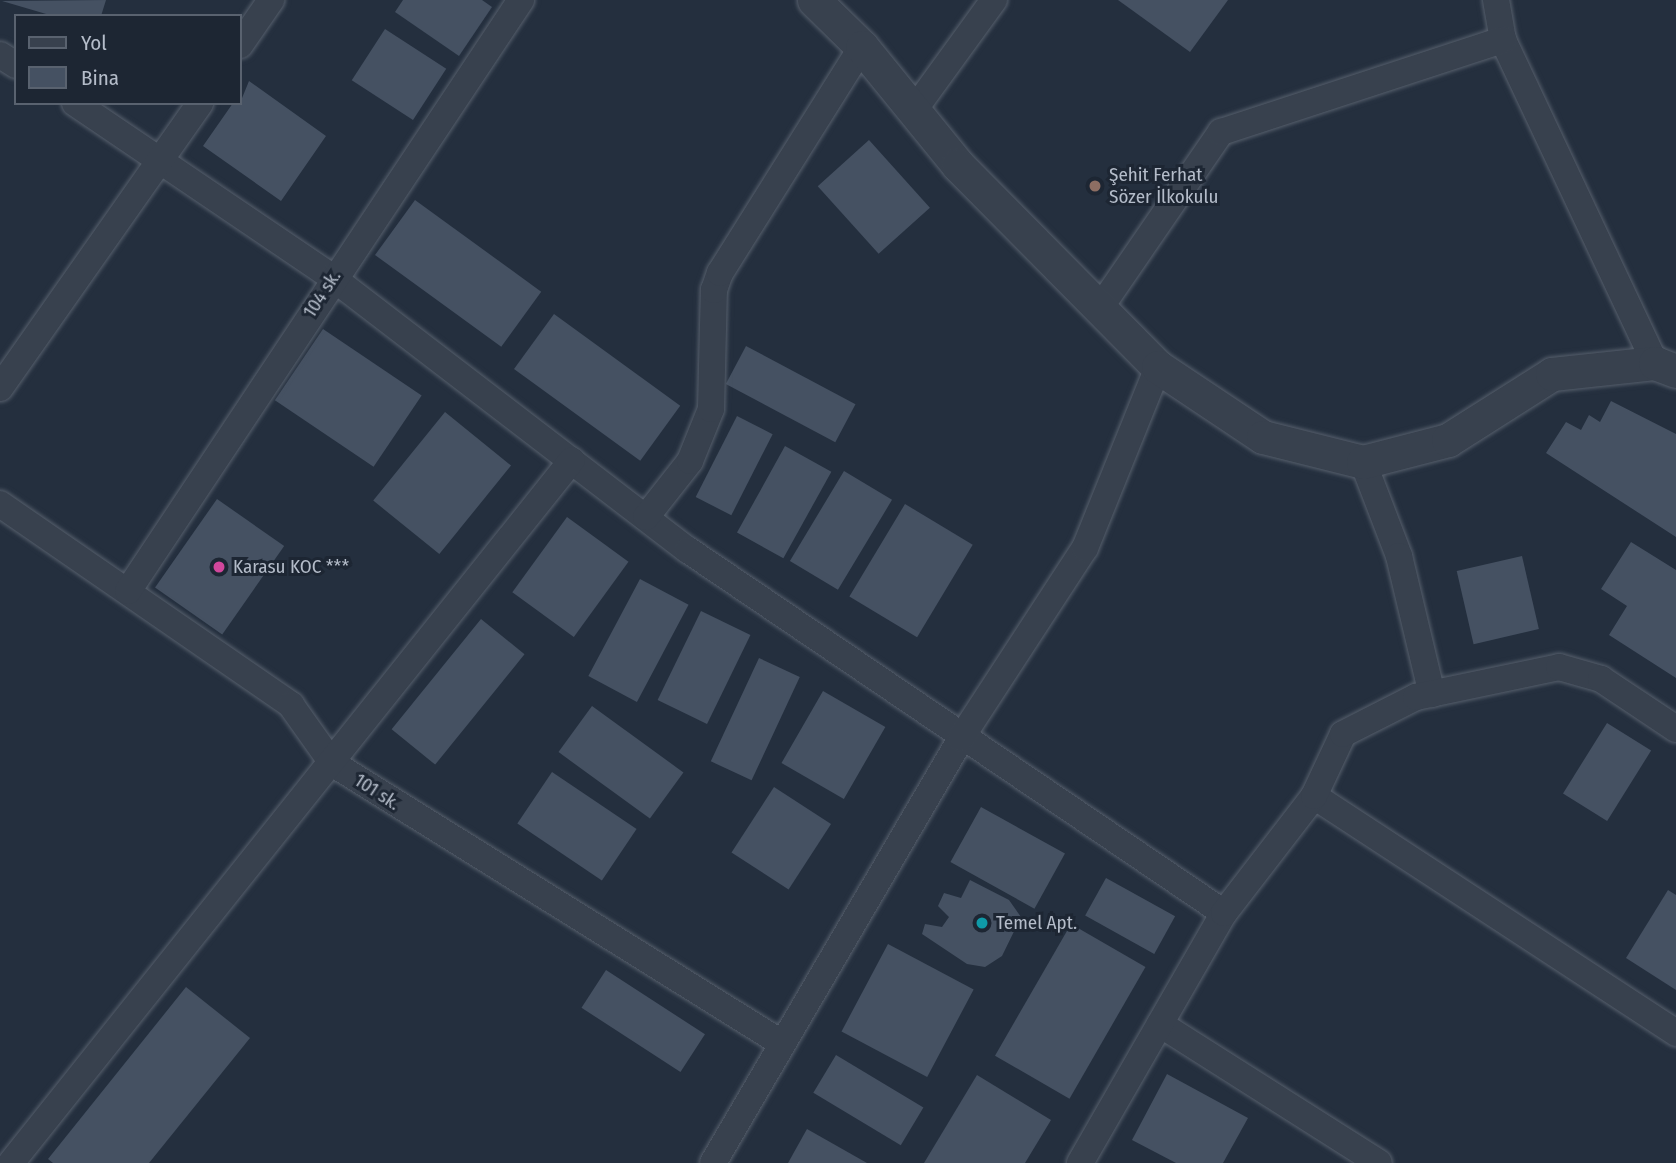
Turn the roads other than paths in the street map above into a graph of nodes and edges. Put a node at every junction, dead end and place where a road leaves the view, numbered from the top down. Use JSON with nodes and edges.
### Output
{"nodes":[{"id":1,"x":271,"y":0,"type":"edge"},
{"id":2,"x":521,"y":0,"type":"edge"},
{"id":3,"x":814,"y":0,"type":"edge"},
{"id":4,"x":994,"y":0,"type":"edge"},
{"id":5,"x":1496,"y":0,"type":"edge"},
{"id":6,"x":1503,"y":40,"type":"junction"},
{"id":7,"x":242,"y":43,"type":"edge"},
{"id":8,"x":862,"y":47,"type":"junction"},
{"id":9,"x":78,"y":105,"type":"edge"},
{"id":10,"x":200,"y":105,"type":"edge"},
{"id":11,"x":914,"y":110,"type":"junction"},
{"id":12,"x":163,"y":159,"type":"junction"},
{"id":13,"x":333,"y":278,"type":"junction"},
{"id":14,"x":1100,"y":308,"type":"junction"},
{"id":15,"x":1158,"y":367,"type":"junction"},
{"id":16,"x":1666,"y":367,"type":"edge"},
{"id":17,"x":0,"y":388,"type":"edge"},
{"id":18,"x":572,"y":460,"type":"junction"},
{"id":19,"x":1363,"y":462,"type":"junction"},
{"id":20,"x":0,"y":504,"type":"edge"},
{"id":21,"x":646,"y":517,"type":"junction"},
{"id":22,"x":128,"y":591,"type":"junction"},
{"id":23,"x":1432,"y":694,"type":"junction"},
{"id":24,"x":1676,"y":729,"type":"edge"},
{"id":25,"x":961,"y":738,"type":"junction"},
{"id":26,"x":332,"y":763,"type":"junction"},
{"id":27,"x":1314,"y":796,"type":"junction"},
{"id":28,"x":1224,"y":913,"type":"junction"},
{"id":29,"x":1160,"y":1024,"type":"junction"},
{"id":30,"x":1676,"y":1033,"type":"edge"},
{"id":31,"x":783,"y":1044,"type":"junction"},
{"id":32,"x":11,"y":1163,"type":"edge"},
{"id":33,"x":713,"y":1163,"type":"edge"},
{"id":34,"x":1080,"y":1163,"type":"edge"},
{"id":35,"x":1379,"y":1163,"type":"edge"}],
"edges":[{"from":1,"to":7,"type":"street"},
{"from":2,"to":13,"type":"street","name":"104 sk."},
{"from":3,"to":8,"type":"street"},
{"from":4,"to":11,"type":"street"},
{"from":5,"to":6,"type":"street"},
{"from":6,"to":14,"type":"street"},
{"from":6,"to":16,"type":"street"},
{"from":8,"to":11,"type":"street"},
{"from":8,"to":21,"type":"street"},
{"from":9,"to":12,"type":"street"},
{"from":10,"to":12,"type":"street"},
{"from":11,"to":14,"type":"street"},
{"from":12,"to":13,"type":"street"},
{"from":12,"to":17,"type":"street"},
{"from":13,"to":18,"type":"street"},
{"from":13,"to":22,"type":"street","name":"104 sk."},
{"from":14,"to":15,"type":"street"},
{"from":15,"to":19,"type":"street"},
{"from":15,"to":25,"type":"street"},
{"from":16,"to":19,"type":"street"},
{"from":18,"to":21,"type":"street"},
{"from":18,"to":26,"type":"street"},
{"from":19,"to":23,"type":"street"},
{"from":20,"to":22,"type":"street","name":"101 sk."},
{"from":21,"to":25,"type":"street"},
{"from":22,"to":26,"type":"street","name":"101 sk."},
{"from":23,"to":24,"type":"street"},
{"from":23,"to":27,"type":"street"},
{"from":25,"to":28,"type":"street"},
{"from":25,"to":31,"type":"street"},
{"from":26,"to":31,"type":"street","name":"101 sk."},
{"from":26,"to":32,"type":"street"},
{"from":27,"to":28,"type":"street"},
{"from":27,"to":30,"type":"street"},
{"from":28,"to":29,"type":"street"},
{"from":29,"to":34,"type":"street"},
{"from":29,"to":35,"type":"street"},
{"from":31,"to":33,"type":"street"}]}
